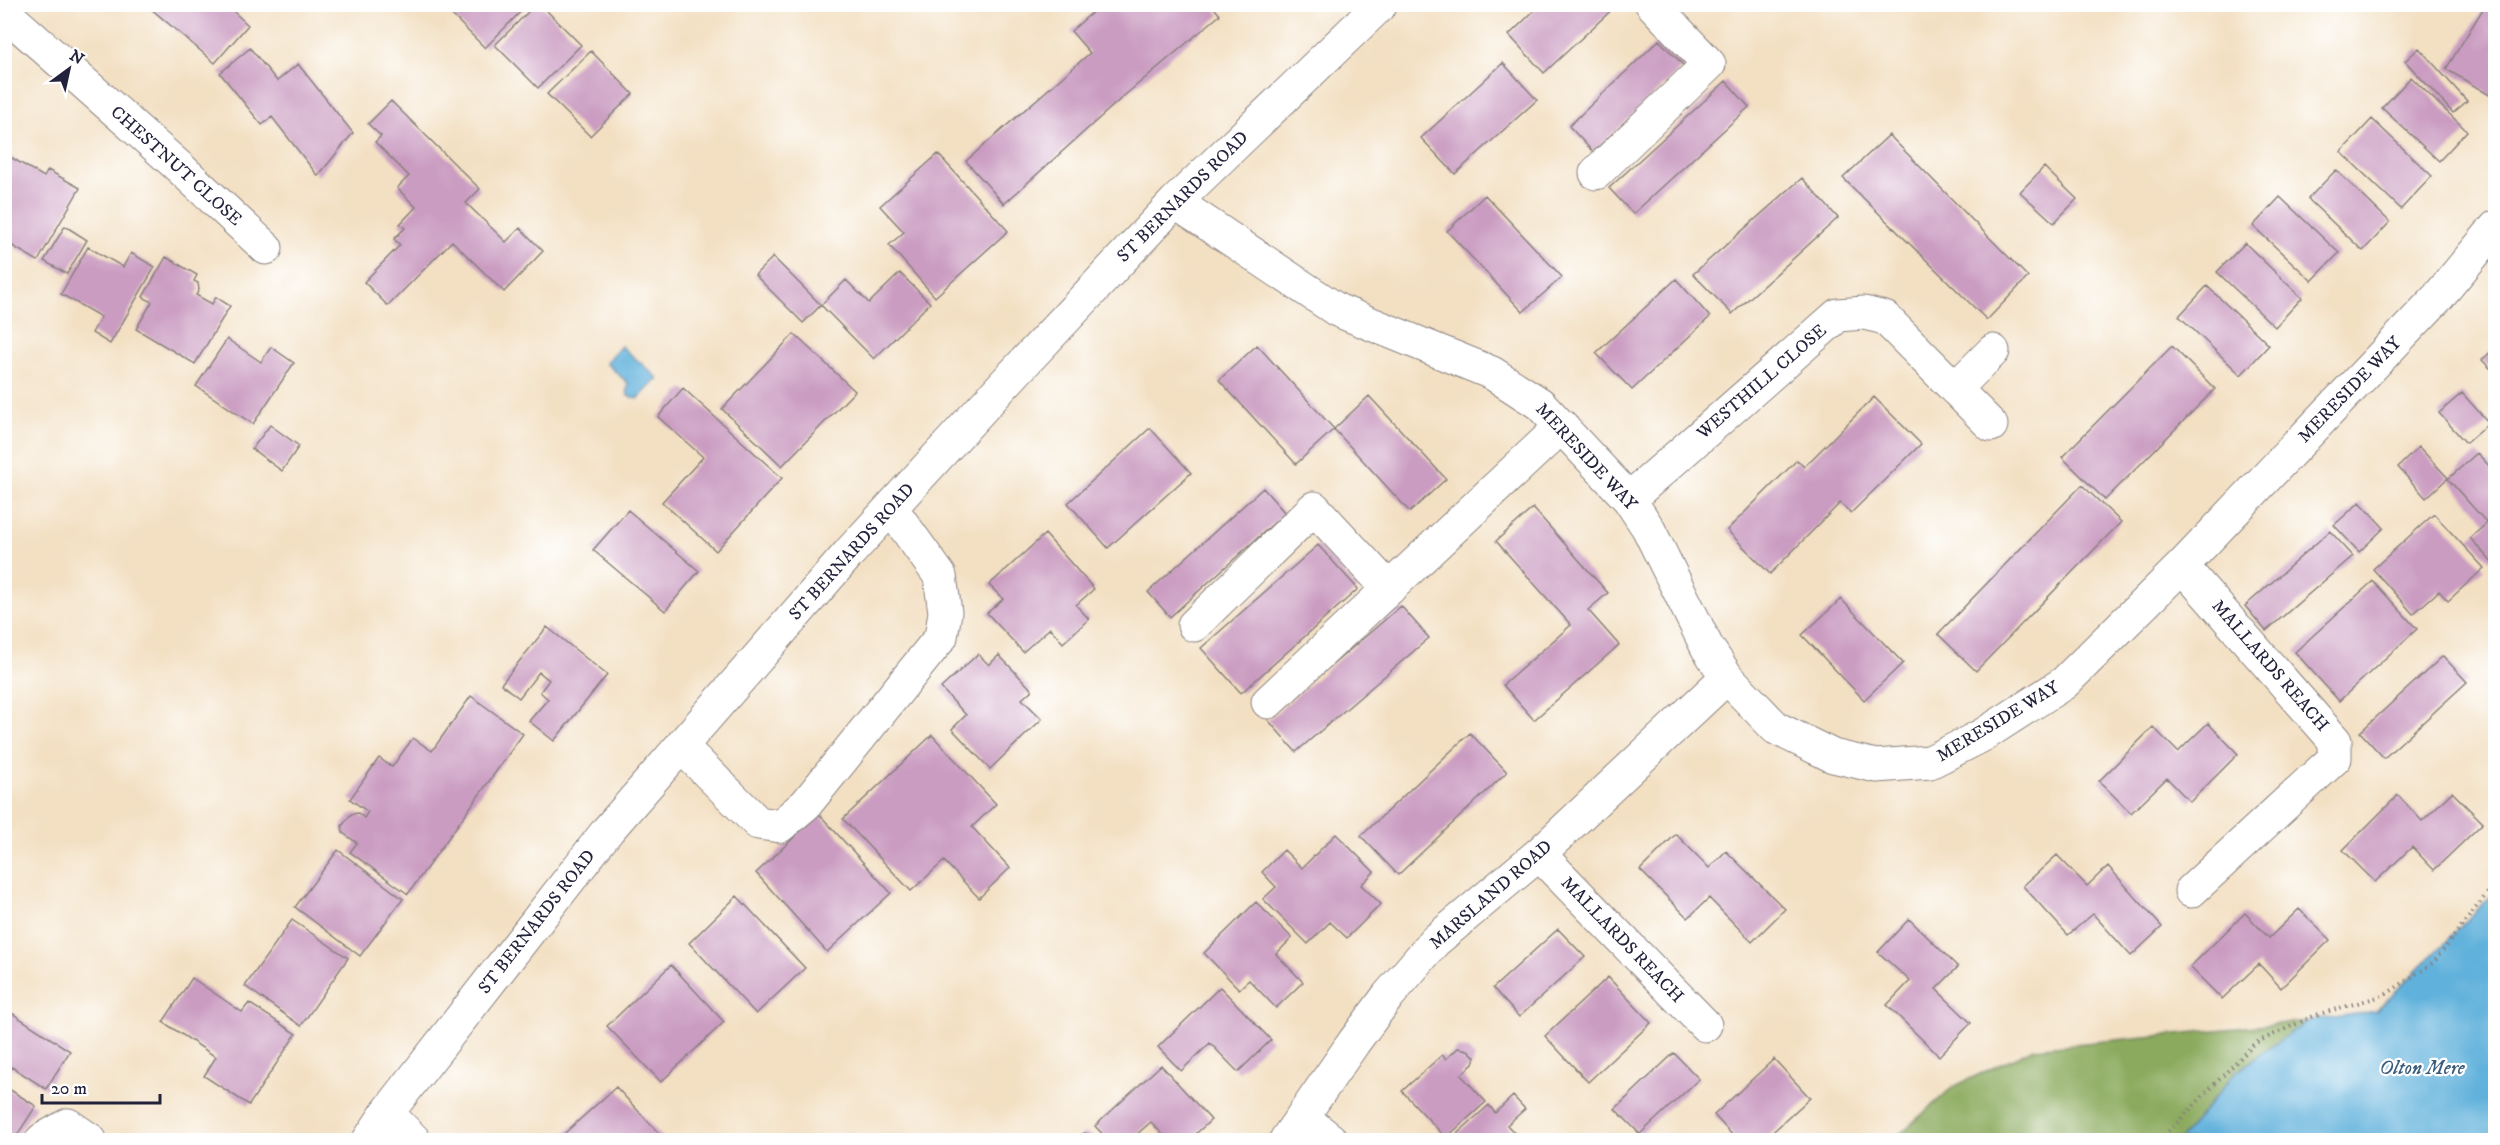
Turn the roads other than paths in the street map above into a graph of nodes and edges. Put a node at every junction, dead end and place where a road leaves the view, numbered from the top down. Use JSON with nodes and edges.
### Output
{"nodes":[{"id":1,"x":1381,"y":4,"type":"edge"},
{"id":2,"x":1652,"y":4,"type":"edge"},
{"id":3,"x":4,"y":12,"type":"edge"},
{"id":4,"x":1596,"y":173,"type":"dead end"},
{"id":5,"x":1175,"y":202,"type":"junction"},
{"id":6,"x":2496,"y":227,"type":"edge"},
{"id":7,"x":266,"y":248,"type":"dead end"},
{"id":8,"x":1993,"y":351,"type":"dead end"},
{"id":9,"x":1956,"y":389,"type":"junction"},
{"id":10,"x":1991,"y":425,"type":"dead end"},
{"id":11,"x":1562,"y":426,"type":"junction"},
{"id":12,"x":1629,"y":499,"type":"junction"},
{"id":13,"x":891,"y":508,"type":"junction"},
{"id":14,"x":2182,"y":566,"type":"junction"},
{"id":15,"x":1389,"y":589,"type":"junction"},
{"id":16,"x":1194,"y":625,"type":"dead end"},
{"id":17,"x":1727,"y":677,"type":"junction"},
{"id":18,"x":1268,"y":702,"type":"dead end"},
{"id":19,"x":681,"y":746,"type":"junction"},
{"id":20,"x":1539,"y":854,"type":"junction"},
{"id":21,"x":2191,"y":891,"type":"dead end"},
{"id":22,"x":1705,"y":1025,"type":"dead end"},
{"id":23,"x":387,"y":1113,"type":"junction"},
{"id":24,"x":1295,"y":1129,"type":"edge"},
{"id":25,"x":42,"y":1140,"type":"edge"},
{"id":26,"x":90,"y":1140,"type":"edge"},
{"id":27,"x":369,"y":1140,"type":"edge"},
{"id":28,"x":414,"y":1140,"type":"edge"},
{"id":29,"x":1331,"y":1140,"type":"edge"}],
"edges":[{"from":1,"to":5,"type":"street","name":"ST BERNARDS ROAD"},
{"from":2,"to":4,"type":"street"},
{"from":3,"to":7,"type":"street","name":"CHESTNUT CLOSE"},
{"from":5,"to":11,"type":"street","name":"MERESIDE WAY"},
{"from":5,"to":13,"type":"street","name":"ST BERNARDS ROAD"},
{"from":6,"to":14,"type":"street","name":"MERESIDE WAY"},
{"from":8,"to":9,"type":"street"},
{"from":9,"to":10,"type":"street","name":"WESTHILL CLOSE"},
{"from":9,"to":12,"type":"street","name":"WESTHILL CLOSE"},
{"from":11,"to":12,"type":"street","name":"MERESIDE WAY"},
{"from":11,"to":15,"type":"street"},
{"from":12,"to":17,"type":"street","name":"MERESIDE WAY"},
{"from":13,"to":19,"type":"street","name":"ST BERNARDS ROAD"},
{"from":13,"to":19,"type":"street"},
{"from":14,"to":17,"type":"street","name":"MERESIDE WAY"},
{"from":14,"to":21,"type":"street","name":"MALLARDS REACH"},
{"from":15,"to":16,"type":"street"},
{"from":15,"to":18,"type":"street"},
{"from":17,"to":20,"type":"street","name":"MARSLAND ROAD"},
{"from":19,"to":23,"type":"street","name":"ST BERNARDS ROAD"},
{"from":20,"to":22,"type":"street","name":"MALLARDS REACH"},
{"from":20,"to":24,"type":"street","name":"MARSLAND ROAD"},
{"from":23,"to":27,"type":"street","name":"ST BERNARDS ROAD"},
{"from":23,"to":28,"type":"street"},
{"from":24,"to":29,"type":"street"},
{"from":25,"to":26,"type":"street"}]}
